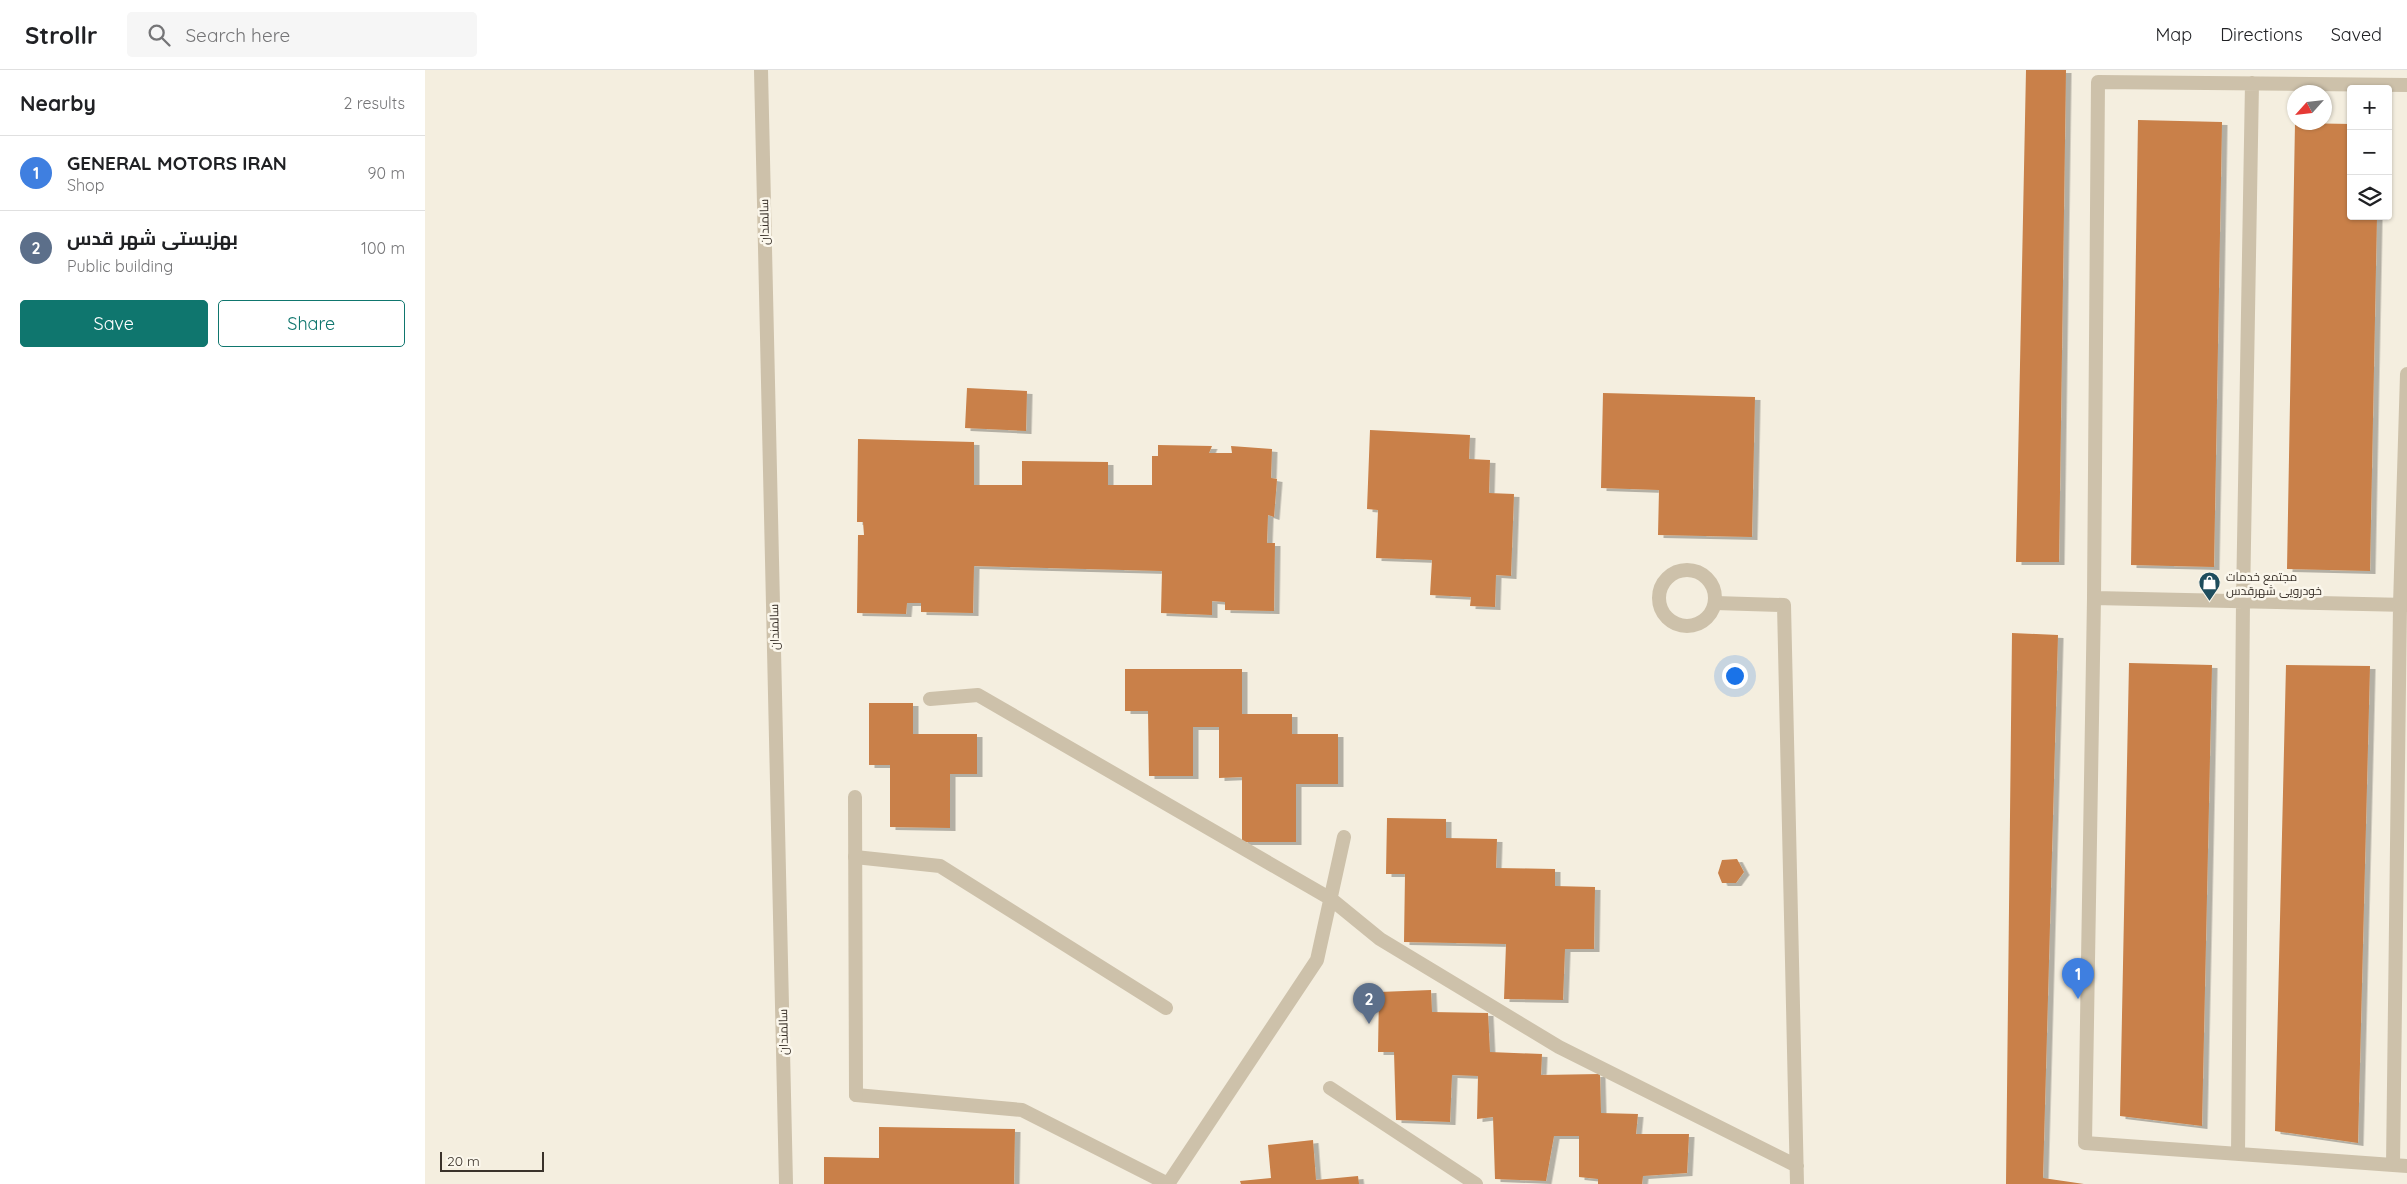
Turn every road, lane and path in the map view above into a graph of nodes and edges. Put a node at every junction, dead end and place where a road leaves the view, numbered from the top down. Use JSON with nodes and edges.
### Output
{"nodes":[{"id":1,"x":761,"y":70,"type":"edge"},
{"id":2,"x":2252,"y":83,"type":"junction"},
{"id":3,"x":2407,"y":84,"type":"edge"},
{"id":4,"x":2407,"y":374,"type":"edge"},
{"id":5,"x":2094,"y":598,"type":"junction"},
{"id":6,"x":2243,"y":601,"type":"junction"},
{"id":7,"x":1715,"y":603,"type":"junction"},
{"id":8,"x":2404,"y":605,"type":"edge"},
{"id":9,"x":930,"y":699,"type":"dead end"},
{"id":10,"x":855,"y":797,"type":"dead end"},
{"id":11,"x":1344,"y":837,"type":"dead end"},
{"id":12,"x":855,"y":857,"type":"junction"},
{"id":13,"x":1331,"y":899,"type":"junction"},
{"id":14,"x":1166,"y":1008,"type":"dead end"},
{"id":15,"x":1330,"y":1088,"type":"dead end"},
{"id":16,"x":2238,"y":1154,"type":"junction"},
{"id":17,"x":1797,"y":1166,"type":"junction"},
{"id":18,"x":2400,"y":1166,"type":"edge"},
{"id":19,"x":787,"y":1184,"type":"edge"},
{"id":20,"x":1168,"y":1184,"type":"edge"},
{"id":21,"x":1476,"y":1184,"type":"edge"},
{"id":22,"x":1797,"y":1184,"type":"edge"}],
"edges":[{"from":1,"to":19,"type":"street","name":"سالمندان"},
{"from":2,"to":3,"type":"street"},
{"from":2,"to":5,"type":"street"},
{"from":2,"to":6,"type":"street"},
{"from":4,"to":8,"type":"street"},
{"from":5,"to":6,"type":"street"},
{"from":5,"to":16,"type":"street"},
{"from":6,"to":8,"type":"street"},
{"from":6,"to":16,"type":"street"},
{"from":7,"to":7,"type":"street"},
{"from":7,"to":17,"type":"street"},
{"from":8,"to":18,"type":"street"},
{"from":9,"to":13,"type":"street"},
{"from":10,"to":12,"type":"street"},
{"from":11,"to":13,"type":"street"},
{"from":12,"to":14,"type":"street"},
{"from":12,"to":20,"type":"street"},
{"from":13,"to":17,"type":"street"},
{"from":13,"to":20,"type":"street"},
{"from":15,"to":21,"type":"street"},
{"from":16,"to":18,"type":"street"},
{"from":17,"to":22,"type":"street"}]}
